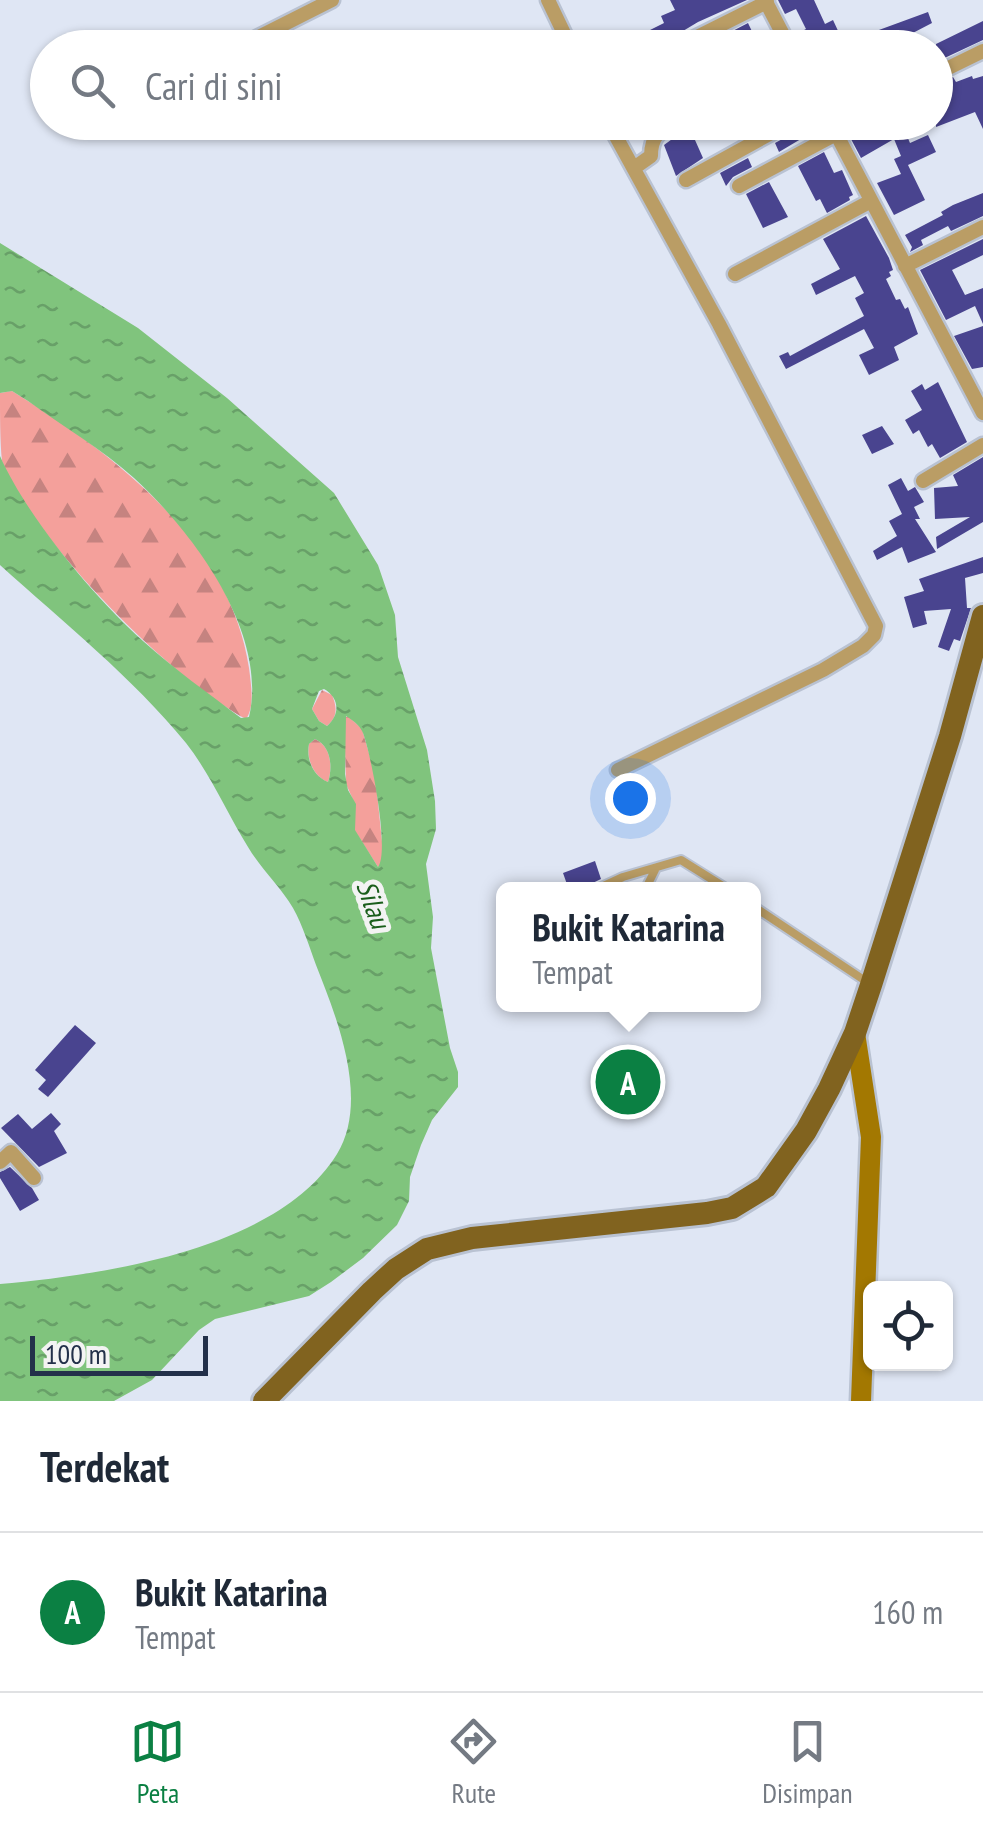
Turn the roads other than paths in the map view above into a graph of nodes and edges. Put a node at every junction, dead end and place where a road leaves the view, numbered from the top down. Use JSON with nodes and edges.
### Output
{"nodes":[{"id":1,"x":332,"y":0,"type":"edge"},
{"id":2,"x":548,"y":0,"type":"edge"},
{"id":3,"x":766,"y":1,"type":"edge"},
{"id":4,"x":273,"y":30,"type":"edge"},
{"id":5,"x":562,"y":30,"type":"edge"},
{"id":6,"x":709,"y":30,"type":"edge"},
{"id":7,"x":781,"y":30,"type":"edge"},
{"id":8,"x":983,"y":51,"type":"edge"},
{"id":9,"x":953,"y":66,"type":"edge"},
{"id":10,"x":618,"y":140,"type":"edge"},
{"id":11,"x":652,"y":140,"type":"edge"},
{"id":12,"x":758,"y":140,"type":"edge"},
{"id":13,"x":811,"y":140,"type":"edge"},
{"id":14,"x":840,"y":140,"type":"edge"},
{"id":15,"x":634,"y":168,"type":"junction"},
{"id":16,"x":686,"y":180,"type":"dead end"},
{"id":17,"x":739,"y":186,"type":"dead end"},
{"id":18,"x":871,"y":201,"type":"junction"},
{"id":19,"x":983,"y":227,"type":"edge"},
{"id":20,"x":905,"y":266,"type":"junction"},
{"id":21,"x":735,"y":274,"type":"dead end"},
{"id":22,"x":983,"y":413,"type":"edge"},
{"id":23,"x":983,"y":446,"type":"edge"},
{"id":24,"x":923,"y":481,"type":"dead end"},
{"id":25,"x":983,"y":616,"type":"edge"},
{"id":26,"x":618,"y":770,"type":"dead end"},
{"id":27,"x":655,"y":870,"type":"junction"},
{"id":28,"x":612,"y":882,"type":"edge"},
{"id":29,"x":649,"y":882,"type":"edge"},
{"id":30,"x":715,"y":882,"type":"edge"},
{"id":31,"x":761,"y":911,"type":"edge"},
{"id":32,"x":871,"y":985,"type":"junction"},
{"id":33,"x":855,"y":1033,"type":"junction"},
{"id":34,"x":0,"y":1162,"type":"edge"},
{"id":35,"x":34,"y":1178,"type":"dead end"},
{"id":36,"x":264,"y":1401,"type":"edge"},
{"id":37,"x":862,"y":1401,"type":"edge"}],
"edges":[{"from":1,"to":4,"type":"street"},
{"from":2,"to":5,"type":"street"},
{"from":3,"to":6,"type":"street"},
{"from":3,"to":7,"type":"street"},
{"from":8,"to":9,"type":"street"},
{"from":10,"to":15,"type":"street"},
{"from":11,"to":15,"type":"street"},
{"from":12,"to":16,"type":"street"},
{"from":13,"to":17,"type":"street"},
{"from":14,"to":18,"type":"street"},
{"from":15,"to":26,"type":"street"},
{"from":18,"to":20,"type":"street"},
{"from":18,"to":21,"type":"street"},
{"from":19,"to":20,"type":"street"},
{"from":20,"to":22,"type":"street"},
{"from":23,"to":24,"type":"street"},
{"from":25,"to":32,"type":"main road"},
{"from":27,"to":28,"type":"lane"},
{"from":27,"to":29,"type":"lane"},
{"from":27,"to":30,"type":"lane"},
{"from":31,"to":32,"type":"lane"},
{"from":32,"to":33,"type":"main road"},
{"from":33,"to":36,"type":"main road"},
{"from":33,"to":37,"type":"street"},
{"from":34,"to":35,"type":"street"}]}
